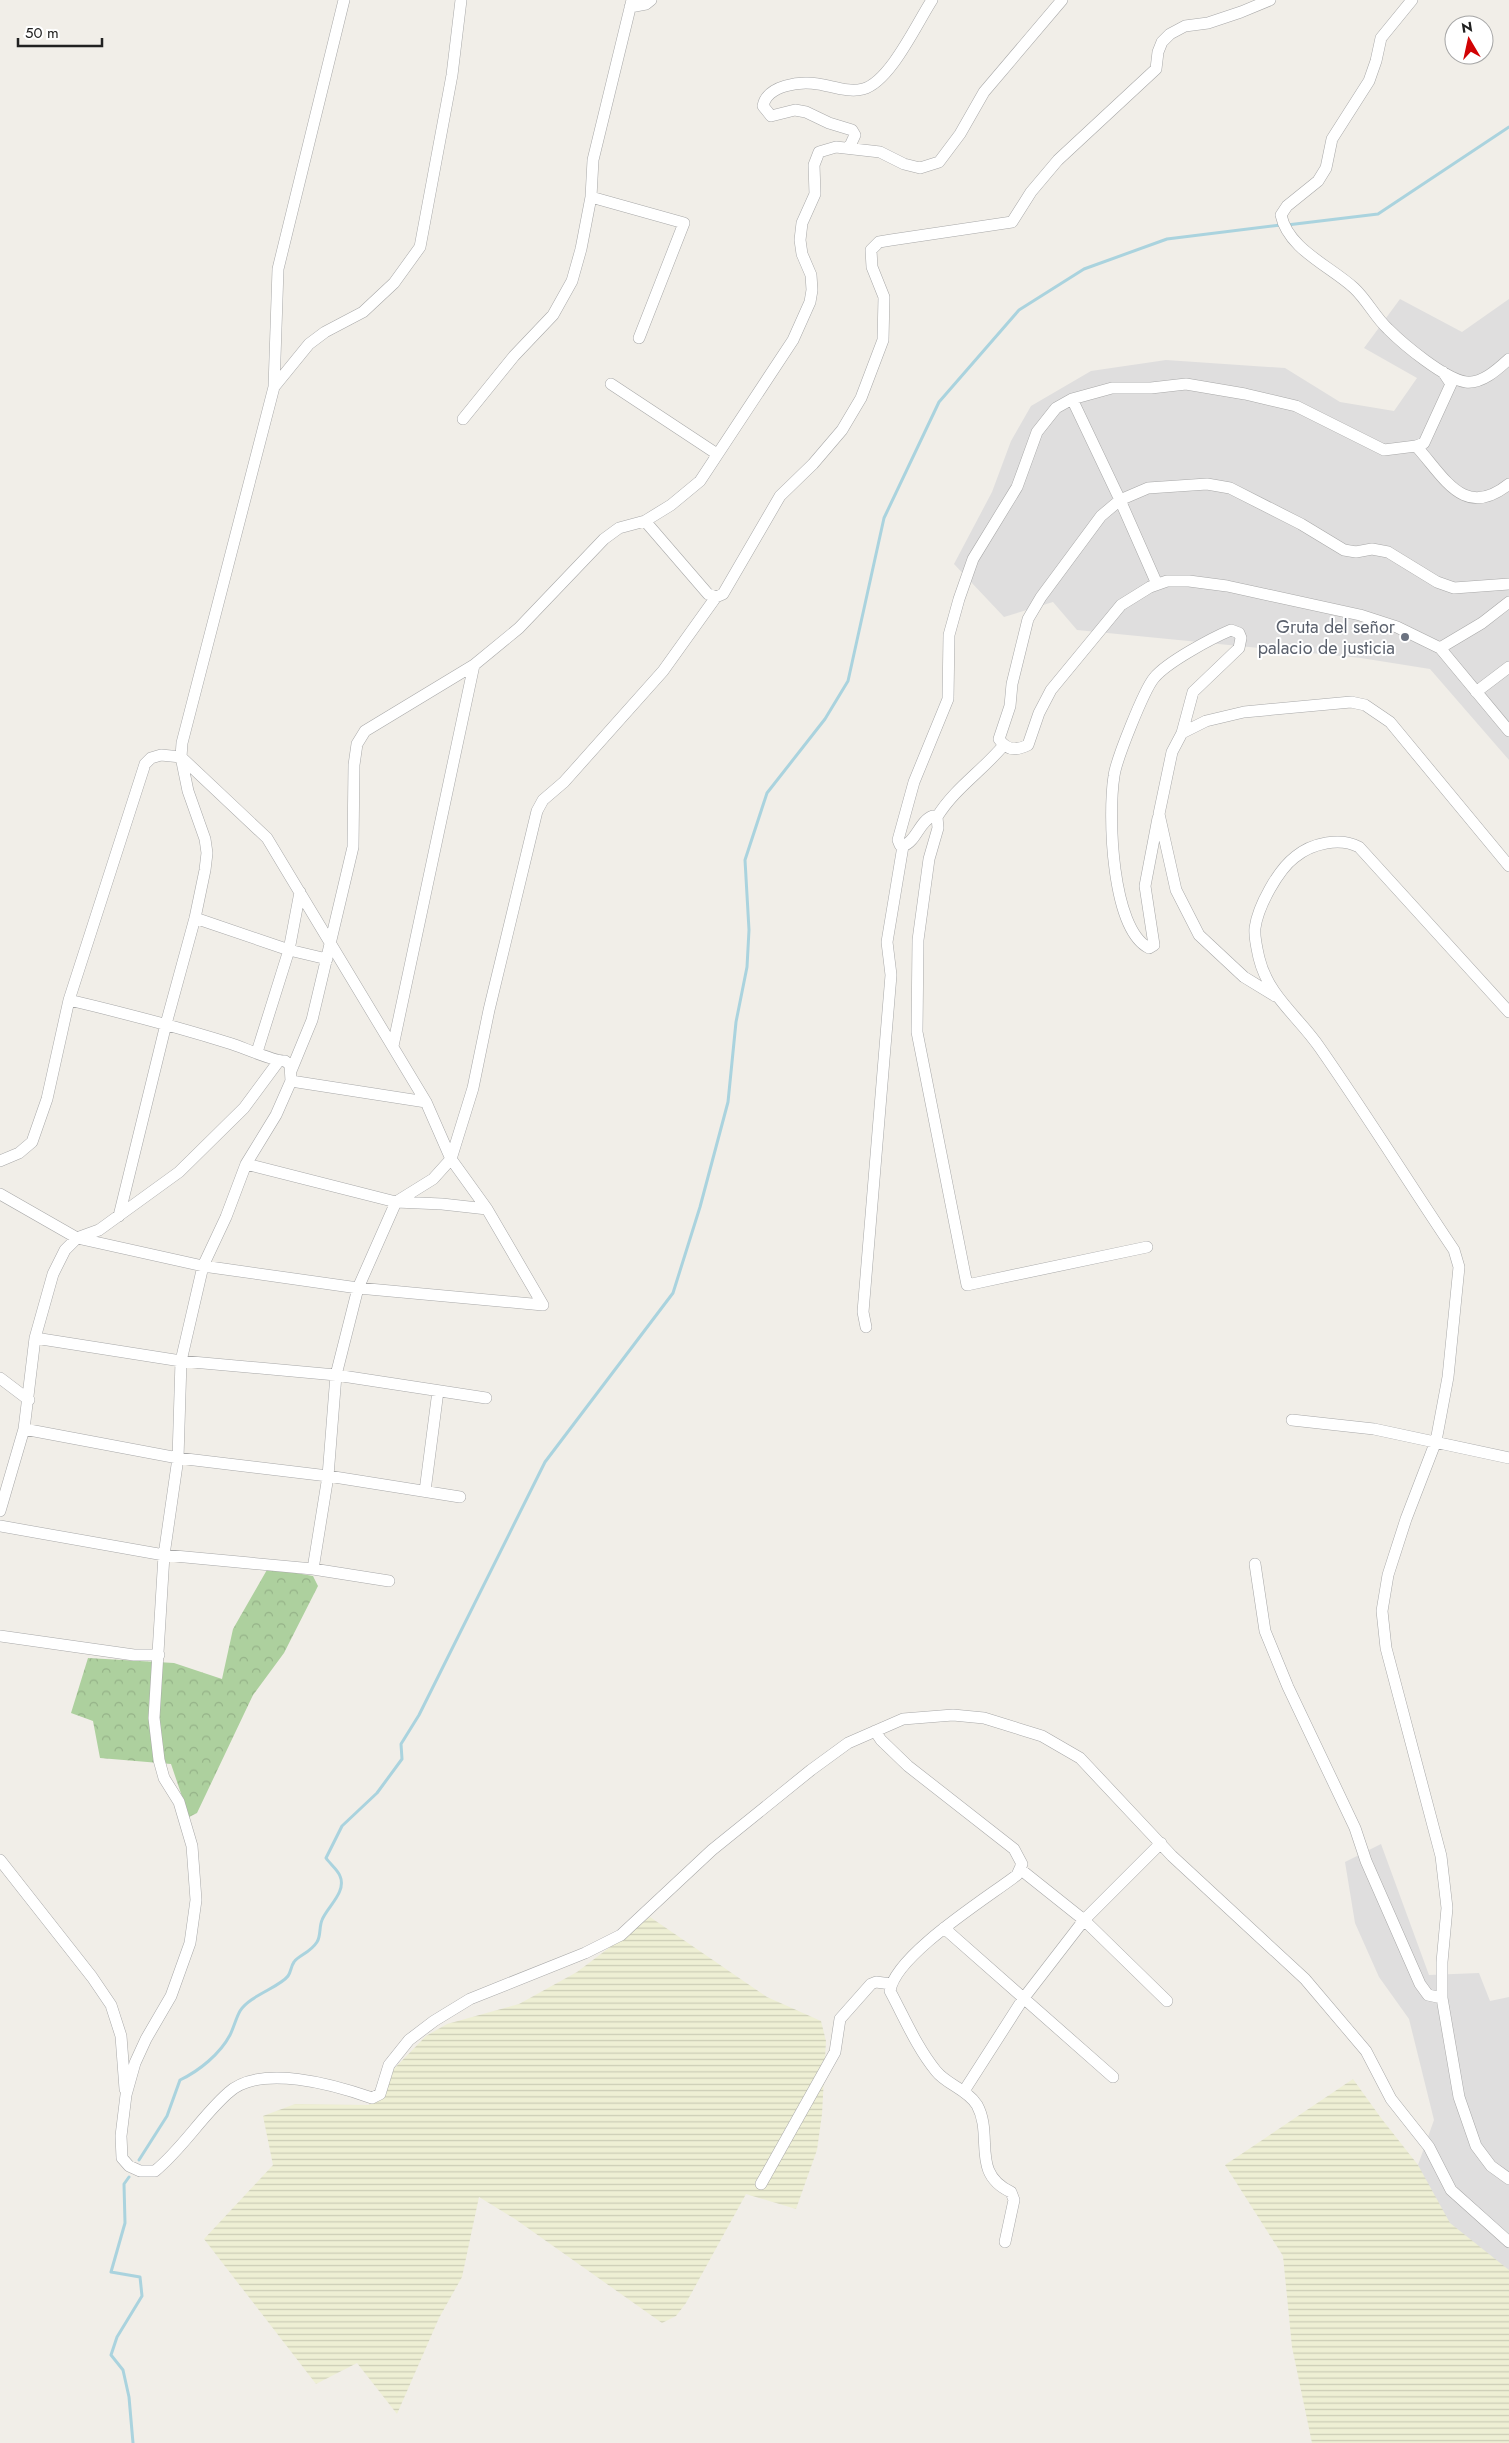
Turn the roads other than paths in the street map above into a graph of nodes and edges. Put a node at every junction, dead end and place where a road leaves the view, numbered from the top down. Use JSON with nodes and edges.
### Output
{"nodes":[{"id":1,"x":344,"y":0,"type":"edge"},
{"id":2,"x":461,"y":0,"type":"edge"},
{"id":3,"x":651,"y":0,"type":"edge"},
{"id":4,"x":932,"y":0,"type":"edge"},
{"id":5,"x":1062,"y":0,"type":"edge"},
{"id":6,"x":1270,"y":0,"type":"edge"},
{"id":7,"x":1412,"y":0,"type":"edge"},
{"id":8,"x":631,"y":3,"type":"edge"},
{"id":9,"x":849,"y":148,"type":"junction"},
{"id":10,"x":590,"y":197,"type":"junction"},
{"id":11,"x":639,"y":338,"type":"dead end"},
{"id":12,"x":1509,"y":359,"type":"edge"},
{"id":13,"x":1443,"y":372,"type":"junction"},
{"id":14,"x":611,"y":384,"type":"dead end"},
{"id":15,"x":274,"y":387,"type":"junction"},
{"id":16,"x":1072,"y":399,"type":"junction"},
{"id":17,"x":463,"y":419,"type":"dead end"},
{"id":18,"x":1416,"y":446,"type":"junction"},
{"id":19,"x":717,"y":454,"type":"junction"},
{"id":20,"x":1509,"y":484,"type":"edge"},
{"id":21,"x":1120,"y":500,"type":"junction"},
{"id":22,"x":645,"y":521,"type":"junction"},
{"id":23,"x":1157,"y":584,"type":"junction"},
{"id":24,"x":1509,"y":584,"type":"edge"},
{"id":25,"x":716,"y":597,"type":"junction"},
{"id":26,"x":1509,"y":602,"type":"edge"},
{"id":27,"x":1440,"y":648,"type":"junction"},
{"id":28,"x":474,"y":665,"type":"junction"},
{"id":29,"x":1509,"y":667,"type":"edge"},
{"id":30,"x":1476,"y":692,"type":"junction"},
{"id":31,"x":1509,"y":731,"type":"edge"},
{"id":32,"x":1182,"y":733,"type":"junction"},
{"id":33,"x":1003,"y":746,"type":"junction"},
{"id":34,"x":181,"y":757,"type":"junction"},
{"id":35,"x":1159,"y":814,"type":"junction"},
{"id":36,"x":937,"y":817,"type":"junction"},
{"id":37,"x":903,"y":846,"type":"junction"},
{"id":38,"x":1509,"y":866,"type":"edge"},
{"id":39,"x":300,"y":892,"type":"junction"},
{"id":40,"x":195,"y":918,"type":"junction"},
{"id":41,"x":330,"y":942,"type":"junction"},
{"id":42,"x":289,"y":950,"type":"junction"},
{"id":43,"x":326,"y":959,"type":"junction"},
{"id":44,"x":1275,"y":996,"type":"junction"},
{"id":45,"x":69,"y":1000,"type":"junction"},
{"id":46,"x":1509,"y":1012,"type":"edge"},
{"id":47,"x":166,"y":1024,"type":"junction"},
{"id":48,"x":393,"y":1046,"type":"junction"},
{"id":49,"x":257,"y":1052,"type":"junction"},
{"id":50,"x":278,"y":1062,"type":"junction"},
{"id":51,"x":291,"y":1076,"type":"junction"},
{"id":52,"x":426,"y":1102,"type":"junction"},
{"id":53,"x":451,"y":1159,"type":"junction"},
{"id":54,"x":0,"y":1161,"type":"edge"},
{"id":55,"x":246,"y":1164,"type":"junction"},
{"id":56,"x":0,"y":1194,"type":"edge"},
{"id":57,"x":396,"y":1202,"type":"junction"},
{"id":58,"x":487,"y":1209,"type":"junction"},
{"id":59,"x":119,"y":1216,"type":"junction"},
{"id":60,"x":77,"y":1238,"type":"junction"},
{"id":61,"x":1147,"y":1247,"type":"dead end"},
{"id":62,"x":203,"y":1266,"type":"junction"},
{"id":63,"x":358,"y":1288,"type":"junction"},
{"id":64,"x":866,"y":1327,"type":"dead end"},
{"id":65,"x":35,"y":1338,"type":"junction"},
{"id":66,"x":181,"y":1361,"type":"junction"},
{"id":67,"x":336,"y":1374,"type":"junction"},
{"id":68,"x":0,"y":1378,"type":"edge"},
{"id":69,"x":438,"y":1391,"type":"junction"},
{"id":70,"x":486,"y":1398,"type":"dead end"},
{"id":71,"x":29,"y":1400,"type":"junction"},
{"id":72,"x":1292,"y":1420,"type":"dead end"},
{"id":73,"x":24,"y":1429,"type":"junction"},
{"id":74,"x":1436,"y":1441,"type":"junction"},
{"id":75,"x":178,"y":1458,"type":"junction"},
{"id":76,"x":1509,"y":1458,"type":"edge"},
{"id":77,"x":328,"y":1476,"type":"junction"},
{"id":78,"x":425,"y":1491,"type":"junction"},
{"id":79,"x":460,"y":1496,"type":"dead end"},
{"id":80,"x":0,"y":1511,"type":"edge"},
{"id":81,"x":0,"y":1526,"type":"edge"},
{"id":82,"x":164,"y":1555,"type":"junction"},
{"id":83,"x":1255,"y":1564,"type":"dead end"},
{"id":84,"x":313,"y":1568,"type":"junction"},
{"id":85,"x":389,"y":1581,"type":"dead end"},
{"id":86,"x":0,"y":1636,"type":"edge"},
{"id":87,"x":159,"y":1655,"type":"junction"},
{"id":88,"x":875,"y":1731,"type":"junction"},
{"id":89,"x":1160,"y":1843,"type":"junction"},
{"id":90,"x":0,"y":1860,"type":"edge"},
{"id":91,"x":1020,"y":1869,"type":"junction"},
{"id":92,"x":1084,"y":1920,"type":"junction"},
{"id":93,"x":944,"y":1928,"type":"junction"},
{"id":94,"x":891,"y":1984,"type":"junction"},
{"id":95,"x":1442,"y":1998,"type":"junction"},
{"id":96,"x":1023,"y":1999,"type":"junction"},
{"id":97,"x":1167,"y":2001,"type":"dead end"},
{"id":98,"x":1113,"y":2077,"type":"dead end"},
{"id":99,"x":964,"y":2091,"type":"junction"},
{"id":100,"x":126,"y":2095,"type":"junction"},
{"id":101,"x":1509,"y":2179,"type":"edge"},
{"id":102,"x":761,"y":2184,"type":"dead end"},
{"id":103,"x":1005,"y":2242,"type":"dead end"},
{"id":104,"x":1509,"y":2242,"type":"edge"}],
"edges":[{"from":1,"to":15,"type":"street"},
{"from":2,"to":15,"type":"street"},
{"from":3,"to":8,"type":"street"},
{"from":4,"to":9,"type":"street"},
{"from":5,"to":9,"type":"street"},
{"from":6,"to":25,"type":"street"},
{"from":7,"to":13,"type":"street"},
{"from":8,"to":10,"type":"street"},
{"from":9,"to":19,"type":"street"},
{"from":10,"to":11,"type":"street"},
{"from":10,"to":17,"type":"street"},
{"from":12,"to":13,"type":"street"},
{"from":13,"to":18,"type":"street"},
{"from":14,"to":19,"type":"street"},
{"from":15,"to":34,"type":"street"},
{"from":16,"to":18,"type":"street"},
{"from":16,"to":21,"type":"street"},
{"from":16,"to":37,"type":"street"},
{"from":18,"to":20,"type":"street"},
{"from":19,"to":22,"type":"street"},
{"from":21,"to":23,"type":"street"},
{"from":21,"to":24,"type":"street"},
{"from":21,"to":33,"type":"street"},
{"from":22,"to":25,"type":"street"},
{"from":22,"to":28,"type":"street"},
{"from":23,"to":27,"type":"street"},
{"from":23,"to":33,"type":"street"},
{"from":25,"to":53,"type":"street"},
{"from":26,"to":27,"type":"street"},
{"from":27,"to":30,"type":"street"},
{"from":28,"to":41,"type":"street"},
{"from":28,"to":48,"type":"street"},
{"from":29,"to":30,"type":"street"},
{"from":30,"to":31,"type":"street"},
{"from":32,"to":35,"type":"street"},
{"from":32,"to":35,"type":"street"},
{"from":32,"to":38,"type":"street"},
{"from":33,"to":36,"type":"street"},
{"from":34,"to":39,"type":"street"},
{"from":34,"to":40,"type":"street"},
{"from":34,"to":45,"type":"street"},
{"from":35,"to":44,"type":"street"},
{"from":36,"to":37,"type":"street"},
{"from":36,"to":61,"type":"street"},
{"from":37,"to":64,"type":"street"},
{"from":39,"to":41,"type":"street"},
{"from":39,"to":42,"type":"street"},
{"from":40,"to":42,"type":"street"},
{"from":40,"to":47,"type":"street"},
{"from":41,"to":43,"type":"street"},
{"from":41,"to":48,"type":"street"},
{"from":42,"to":43,"type":"street"},
{"from":42,"to":49,"type":"street"},
{"from":43,"to":51,"type":"street"},
{"from":44,"to":46,"type":"street"},
{"from":44,"to":74,"type":"street"},
{"from":45,"to":47,"type":"street"},
{"from":45,"to":54,"type":"street"},
{"from":47,"to":49,"type":"street"},
{"from":47,"to":59,"type":"street"},
{"from":48,"to":52,"type":"street"},
{"from":49,"to":50,"type":"street"},
{"from":50,"to":51,"type":"street"},
{"from":50,"to":59,"type":"street"},
{"from":51,"to":52,"type":"street"},
{"from":51,"to":55,"type":"street"},
{"from":52,"to":53,"type":"street"},
{"from":53,"to":57,"type":"street"},
{"from":53,"to":58,"type":"street"},
{"from":55,"to":57,"type":"street"},
{"from":55,"to":62,"type":"street"},
{"from":56,"to":60,"type":"street"},
{"from":57,"to":58,"type":"street"},
{"from":57,"to":63,"type":"street"},
{"from":58,"to":63,"type":"street"},
{"from":59,"to":60,"type":"street"},
{"from":60,"to":62,"type":"street"},
{"from":60,"to":65,"type":"street"},
{"from":62,"to":63,"type":"street"},
{"from":62,"to":66,"type":"street"},
{"from":63,"to":67,"type":"street"},
{"from":65,"to":66,"type":"street"},
{"from":65,"to":71,"type":"street"},
{"from":66,"to":67,"type":"street"},
{"from":66,"to":75,"type":"street"},
{"from":67,"to":69,"type":"street"},
{"from":67,"to":77,"type":"street"},
{"from":68,"to":71,"type":"street"},
{"from":69,"to":70,"type":"street"},
{"from":69,"to":78,"type":"street"},
{"from":71,"to":73,"type":"street"},
{"from":72,"to":74,"type":"street"},
{"from":73,"to":75,"type":"street"},
{"from":73,"to":80,"type":"street"},
{"from":74,"to":76,"type":"street"},
{"from":74,"to":95,"type":"street"},
{"from":75,"to":77,"type":"street"},
{"from":75,"to":82,"type":"street"},
{"from":77,"to":78,"type":"street"},
{"from":77,"to":84,"type":"street"},
{"from":78,"to":79,"type":"street"},
{"from":81,"to":82,"type":"street"},
{"from":82,"to":84,"type":"street"},
{"from":82,"to":87,"type":"street"},
{"from":83,"to":95,"type":"street"},
{"from":84,"to":85,"type":"street"},
{"from":86,"to":87,"type":"street"},
{"from":87,"to":100,"type":"street"},
{"from":88,"to":89,"type":"street"},
{"from":88,"to":91,"type":"street"},
{"from":88,"to":100,"type":"street"},
{"from":89,"to":92,"type":"street"},
{"from":89,"to":104,"type":"street"},
{"from":90,"to":100,"type":"street"},
{"from":91,"to":92,"type":"street"},
{"from":91,"to":93,"type":"street"},
{"from":92,"to":96,"type":"street"},
{"from":92,"to":97,"type":"street"},
{"from":93,"to":94,"type":"street"},
{"from":93,"to":96,"type":"street"},
{"from":94,"to":99,"type":"street"},
{"from":94,"to":102,"type":"street"},
{"from":95,"to":101,"type":"street"},
{"from":96,"to":98,"type":"street"},
{"from":96,"to":99,"type":"street"},
{"from":99,"to":103,"type":"street"}]}
